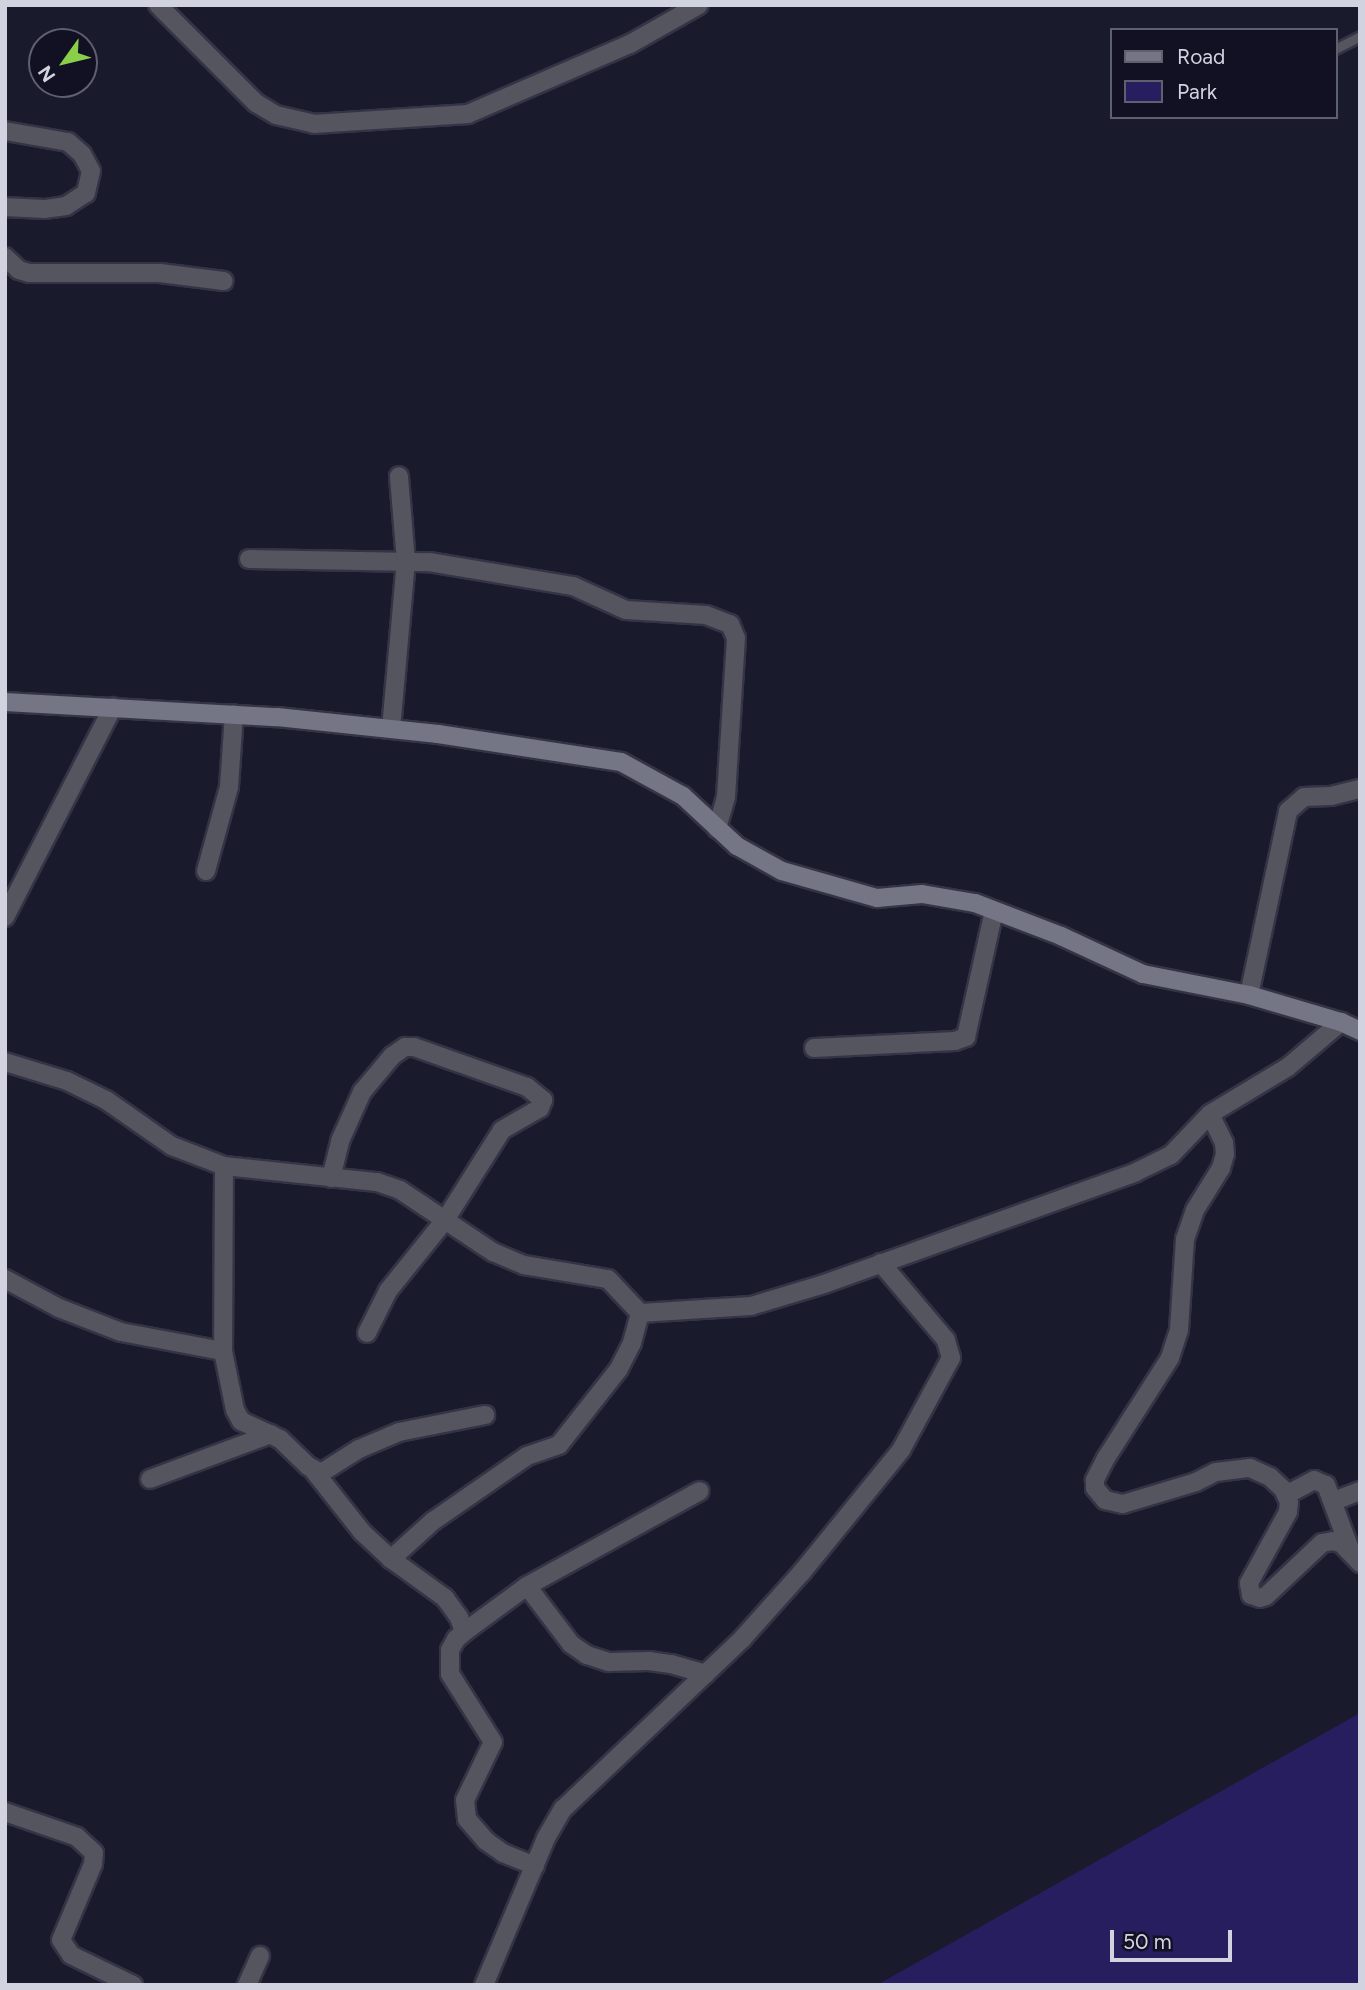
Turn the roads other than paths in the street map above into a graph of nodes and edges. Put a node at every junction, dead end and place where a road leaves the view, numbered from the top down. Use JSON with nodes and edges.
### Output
{"nodes":[{"id":1,"x":158,"y":5,"type":"edge"},
{"id":2,"x":699,"y":5,"type":"edge"},
{"id":3,"x":1360,"y":36,"type":"edge"},
{"id":4,"x":1337,"y":48,"type":"edge"},
{"id":5,"x":5,"y":131,"type":"edge"},
{"id":6,"x":5,"y":206,"type":"edge"},
{"id":7,"x":5,"y":257,"type":"edge"},
{"id":8,"x":223,"y":281,"type":"dead end"},
{"id":9,"x":399,"y":476,"type":"dead end"},
{"id":10,"x":249,"y":559,"type":"dead end"},
{"id":11,"x":406,"y":562,"type":"junction"},
{"id":12,"x":5,"y":702,"type":"edge"},
{"id":13,"x":113,"y":707,"type":"junction"},
{"id":14,"x":234,"y":714,"type":"junction"},
{"id":15,"x":391,"y":729,"type":"junction"},
{"id":16,"x":1360,"y":789,"type":"edge"},
{"id":17,"x":717,"y":829,"type":"junction"},
{"id":18,"x":206,"y":871,"type":"dead end"},
{"id":19,"x":994,"y":911,"type":"junction"},
{"id":20,"x":5,"y":916,"type":"edge"},
{"id":21,"x":1249,"y":995,"type":"junction"},
{"id":22,"x":1341,"y":1022,"type":"junction"},
{"id":23,"x":1360,"y":1031,"type":"edge"},
{"id":24,"x":814,"y":1048,"type":"dead end"},
{"id":25,"x":5,"y":1062,"type":"edge"},
{"id":26,"x":1210,"y":1114,"type":"junction"},
{"id":27,"x":224,"y":1166,"type":"junction"},
{"id":28,"x":331,"y":1178,"type":"junction"},
{"id":29,"x":445,"y":1220,"type":"junction"},
{"id":30,"x":881,"y":1263,"type":"junction"},
{"id":31,"x":5,"y":1279,"type":"edge"},
{"id":32,"x":640,"y":1313,"type":"junction"},
{"id":33,"x":367,"y":1333,"type":"dead end"},
{"id":34,"x":223,"y":1351,"type":"junction"},
{"id":35,"x":485,"y":1415,"type":"dead end"},
{"id":36,"x":271,"y":1434,"type":"junction"},
{"id":37,"x":314,"y":1471,"type":"junction"},
{"id":38,"x":150,"y":1479,"type":"dead end"},
{"id":39,"x":700,"y":1491,"type":"dead end"},
{"id":40,"x":1360,"y":1491,"type":"edge"},
{"id":41,"x":1286,"y":1496,"type":"junction"},
{"id":42,"x":1334,"y":1501,"type":"junction"},
{"id":43,"x":1356,"y":1558,"type":"edge"},
{"id":44,"x":391,"y":1559,"type":"junction"},
{"id":45,"x":527,"y":1586,"type":"junction"},
{"id":46,"x":464,"y":1632,"type":"junction"},
{"id":47,"x":706,"y":1674,"type":"junction"},
{"id":48,"x":5,"y":1812,"type":"edge"},
{"id":49,"x":535,"y":1866,"type":"junction"},
{"id":50,"x":260,"y":1956,"type":"dead end"},
{"id":51,"x":133,"y":1985,"type":"edge"},
{"id":52,"x":247,"y":1985,"type":"edge"},
{"id":53,"x":485,"y":1985,"type":"edge"}],
"edges":[{"from":1,"to":2,"type":"street"},
{"from":3,"to":4,"type":"lane"},
{"from":5,"to":6,"type":"street"},
{"from":7,"to":8,"type":"street"},
{"from":9,"to":11,"type":"street"},
{"from":10,"to":11,"type":"street"},
{"from":11,"to":15,"type":"street"},
{"from":11,"to":17,"type":"street"},
{"from":12,"to":13,"type":"street"},
{"from":13,"to":14,"type":"street"},
{"from":13,"to":20,"type":"street"},
{"from":14,"to":15,"type":"street"},
{"from":14,"to":18,"type":"street"},
{"from":15,"to":17,"type":"street"},
{"from":16,"to":21,"type":"street"},
{"from":17,"to":19,"type":"street"},
{"from":19,"to":21,"type":"street"},
{"from":19,"to":24,"type":"street"},
{"from":21,"to":22,"type":"street"},
{"from":22,"to":23,"type":"street"},
{"from":22,"to":26,"type":"street"},
{"from":25,"to":27,"type":"street"},
{"from":26,"to":30,"type":"street"},
{"from":26,"to":41,"type":"street"},
{"from":27,"to":28,"type":"street"},
{"from":27,"to":34,"type":"street"},
{"from":28,"to":29,"type":"street"},
{"from":28,"to":29,"type":"street"},
{"from":29,"to":32,"type":"street"},
{"from":29,"to":33,"type":"street"},
{"from":30,"to":32,"type":"street"},
{"from":30,"to":47,"type":"street"},
{"from":31,"to":34,"type":"street"},
{"from":32,"to":44,"type":"street"},
{"from":34,"to":36,"type":"street"},
{"from":35,"to":37,"type":"street"},
{"from":36,"to":37,"type":"street"},
{"from":36,"to":38,"type":"street"},
{"from":37,"to":44,"type":"street"},
{"from":39,"to":45,"type":"street"},
{"from":40,"to":42,"type":"street"},
{"from":41,"to":42,"type":"street"},
{"from":41,"to":43,"type":"street"},
{"from":42,"to":43,"type":"street"},
{"from":44,"to":46,"type":"street"},
{"from":45,"to":46,"type":"street"},
{"from":45,"to":47,"type":"street"},
{"from":46,"to":49,"type":"street"},
{"from":47,"to":49,"type":"street"},
{"from":48,"to":51,"type":"street"},
{"from":49,"to":53,"type":"street"},
{"from":50,"to":52,"type":"street"}]}
